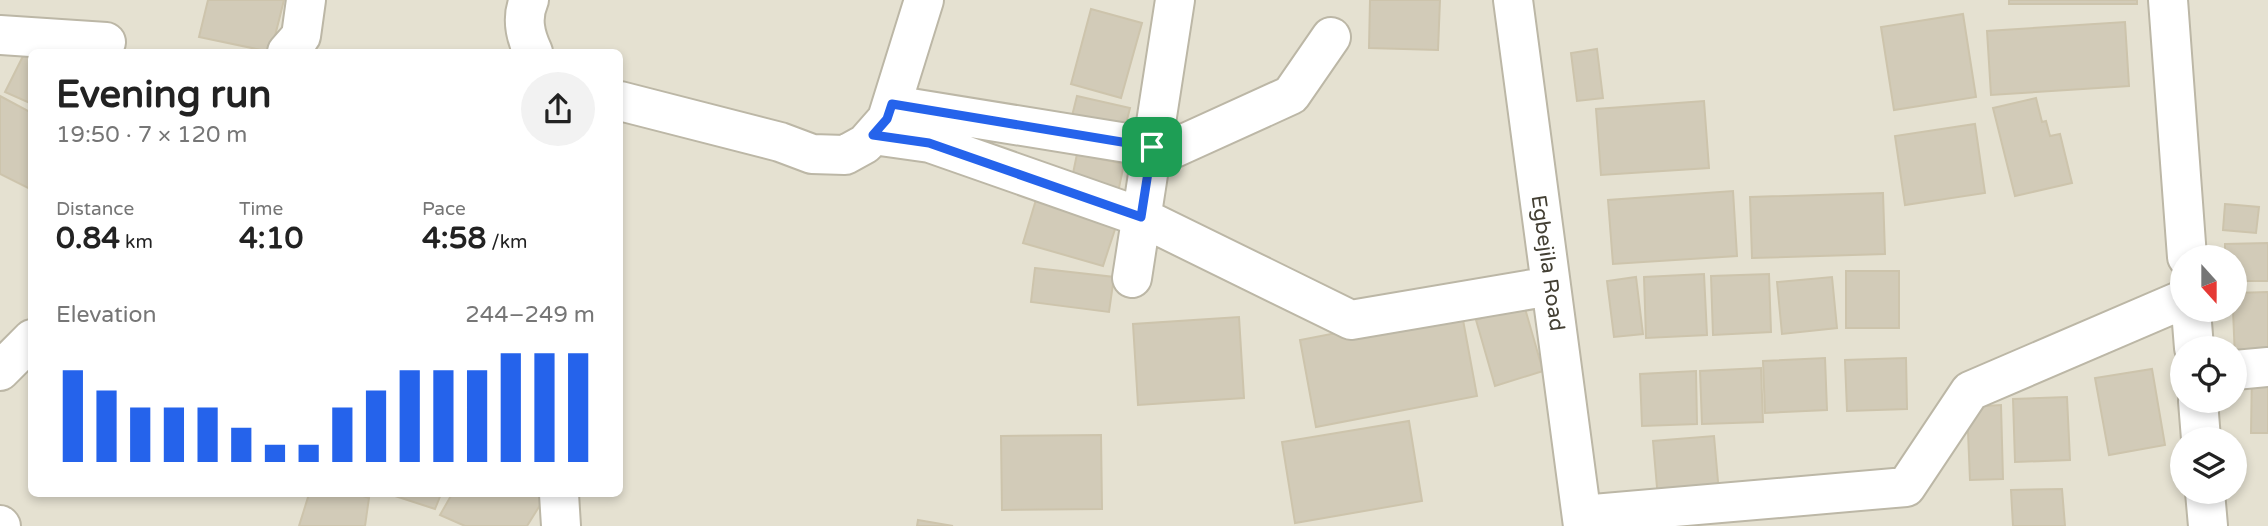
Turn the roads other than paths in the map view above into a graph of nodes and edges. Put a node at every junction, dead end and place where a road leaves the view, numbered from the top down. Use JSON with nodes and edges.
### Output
{"nodes":[{"id":1,"x":306,"y":0,"type":"edge"},
{"id":2,"x":529,"y":0,"type":"edge"},
{"id":3,"x":924,"y":0,"type":"edge"},
{"id":4,"x":1175,"y":0,"type":"edge"},
{"id":5,"x":1513,"y":0,"type":"edge"},
{"id":6,"x":2168,"y":0,"type":"edge"},
{"id":7,"x":0,"y":35,"type":"edge"},
{"id":8,"x":1331,"y":37,"type":"dead end"},
{"id":9,"x":106,"y":42,"type":"dead end"},
{"id":10,"x":290,"y":49,"type":"edge"},
{"id":11,"x":532,"y":49,"type":"edge"},
{"id":12,"x":623,"y":102,"type":"edge"},
{"id":13,"x":883,"y":120,"type":"junction"},
{"id":14,"x":1152,"y":147,"type":"junction"},
{"id":15,"x":1141,"y":217,"type":"junction"},
{"id":16,"x":2187,"y":245,"type":"edge"},
{"id":17,"x":1132,"y":278,"type":"dead end"},
{"id":18,"x":1551,"y":286,"type":"junction"},
{"id":19,"x":2170,"y":305,"type":"edge"},
{"id":20,"x":28,"y":343,"type":"edge"},
{"id":21,"x":2268,"y":367,"type":"edge"},
{"id":22,"x":2247,"y":369,"type":"edge"},
{"id":23,"x":0,"y":371,"type":"edge"},
{"id":24,"x":559,"y":497,"type":"edge"},
{"id":25,"x":2206,"y":504,"type":"edge"},
{"id":26,"x":1583,"y":521,"type":"edge"},
{"id":27,"x":561,"y":526,"type":"edge"},
{"id":28,"x":2208,"y":526,"type":"edge"}],
"edges":[{"from":1,"to":10,"type":"street"},
{"from":2,"to":11,"type":"street"},
{"from":3,"to":13,"type":"street"},
{"from":4,"to":14,"type":"street"},
{"from":5,"to":18,"type":"street","name":"Egbejila Road"},
{"from":6,"to":16,"type":"street"},
{"from":7,"to":9,"type":"street"},
{"from":8,"to":14,"type":"street"},
{"from":12,"to":13,"type":"street"},
{"from":13,"to":14,"type":"street"},
{"from":13,"to":15,"type":"street"},
{"from":14,"to":15,"type":"street"},
{"from":15,"to":17,"type":"street"},
{"from":15,"to":18,"type":"street"},
{"from":18,"to":26,"type":"street","name":"Egbejila Road"},
{"from":19,"to":26,"type":"street"},
{"from":20,"to":23,"type":"street"},
{"from":21,"to":22,"type":"street"},
{"from":24,"to":27,"type":"street"},
{"from":25,"to":28,"type":"street"}]}
